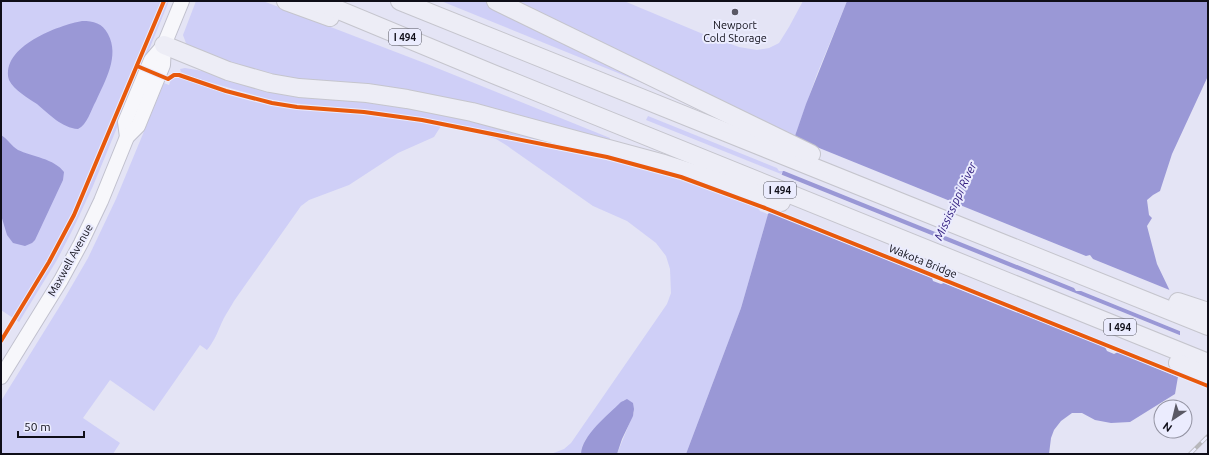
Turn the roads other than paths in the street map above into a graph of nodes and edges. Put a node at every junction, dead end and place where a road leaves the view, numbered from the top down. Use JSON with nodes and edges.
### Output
{"nodes":[{"id":1,"x":182,"y":1,"type":"edge"},
{"id":2,"x":286,"y":1,"type":"edge"},
{"id":3,"x":317,"y":1,"type":"edge"},
{"id":4,"x":400,"y":1,"type":"edge"},
{"id":5,"x":496,"y":1,"type":"edge"},
{"id":6,"x":164,"y":45,"type":"junction"},
{"id":7,"x":493,"y":74,"type":"junction"},
{"id":8,"x":930,"y":213,"type":"junction"},
{"id":9,"x":919,"y":246,"type":"junction"},
{"id":10,"x":1043,"y":260,"type":"junction"},
{"id":11,"x":1032,"y":291,"type":"junction"},
{"id":12,"x":1208,"y":312,"type":"edge"},
{"id":13,"x":1208,"y":326,"type":"edge"},
{"id":14,"x":1208,"y":362,"type":"edge"},
{"id":15,"x":1208,"y":376,"type":"edge"},
{"id":16,"x":1,"y":377,"type":"edge"}],
"edges":[{"from":1,"to":6,"type":"main road","name":"Maxwell Avenue"},
{"from":2,"to":7,"type":"highway"},
{"from":3,"to":7,"type":"highway","number":"I 494"},
{"from":4,"to":8,"type":"highway"},
{"from":5,"to":8,"type":"highway"},
{"from":6,"to":9,"type":"highway"},
{"from":6,"to":16,"type":"main road","name":"Maxwell Avenue"},
{"from":7,"to":9,"type":"highway","name":"Wakota Bridge","number":"I 494"},
{"from":8,"to":10,"type":"highway"},
{"from":9,"to":11,"type":"highway","name":"Wakota Bridge","number":"I 494"},
{"from":10,"to":12,"type":"highway"},
{"from":10,"to":13,"type":"highway"},
{"from":11,"to":14,"type":"highway","name":"Wakota Bridge","number":"I 494"},
{"from":11,"to":15,"type":"highway"}]}
